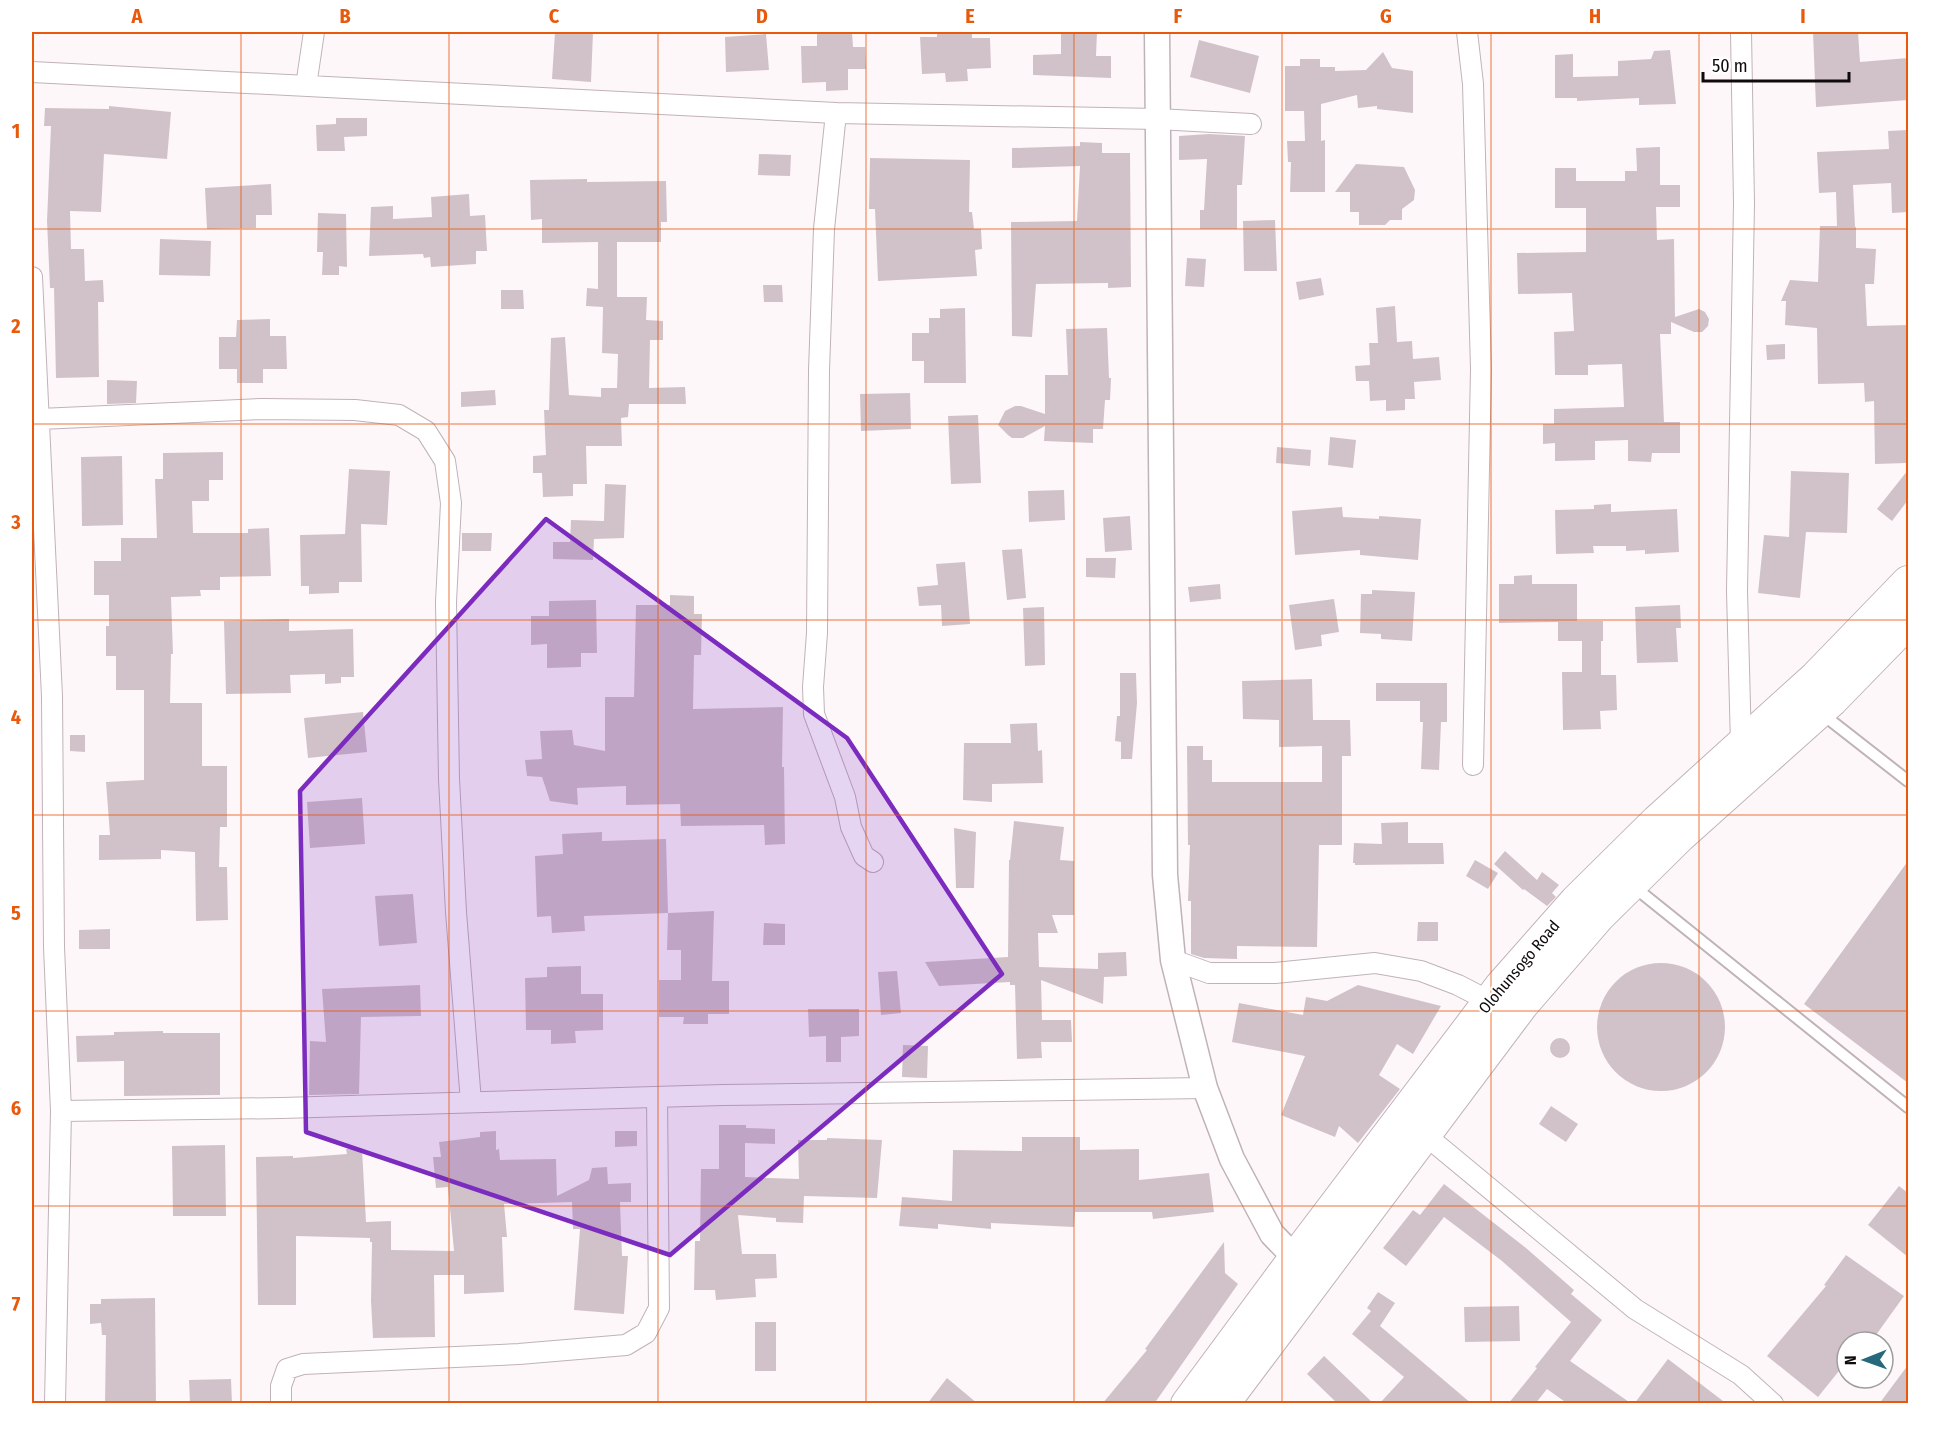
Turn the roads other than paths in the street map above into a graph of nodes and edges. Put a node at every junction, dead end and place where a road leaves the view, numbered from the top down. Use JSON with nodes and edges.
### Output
{"nodes":[{"id":1,"x":314,"y":32,"type":"edge"},
{"id":2,"x":1157,"y":32,"type":"edge"},
{"id":3,"x":1467,"y":32,"type":"edge"},
{"id":4,"x":1741,"y":32,"type":"edge"},
{"id":5,"x":32,"y":72,"type":"edge"},
{"id":6,"x":306,"y":86,"type":"junction"},
{"id":7,"x":836,"y":112,"type":"junction"},
{"id":8,"x":1158,"y":119,"type":"junction"},
{"id":9,"x":1251,"y":124,"type":"dead end"},
{"id":10,"x":32,"y":277,"type":"edge"},
{"id":11,"x":40,"y":419,"type":"junction"},
{"id":12,"x":1908,"y":582,"type":"edge"},
{"id":13,"x":1908,"y":622,"type":"edge"},
{"id":14,"x":1818,"y":711,"type":"junction"},
{"id":15,"x":1740,"y":745,"type":"junction"},
{"id":16,"x":1473,"y":765,"type":"dead end"},
{"id":17,"x":1908,"y":781,"type":"edge"},
{"id":18,"x":873,"y":862,"type":"dead end"},
{"id":19,"x":1631,"y":884,"type":"junction"},
{"id":20,"x":1173,"y":960,"type":"junction"},
{"id":21,"x":1489,"y":1001,"type":"junction"},
{"id":22,"x":1205,"y":1088,"type":"junction"},
{"id":23,"x":657,"y":1097,"type":"junction"},
{"id":24,"x":471,"y":1102,"type":"junction"},
{"id":25,"x":1908,"y":1107,"type":"edge"},
{"id":26,"x":61,"y":1111,"type":"junction"},
{"id":27,"x":1424,"y":1134,"type":"junction"},
{"id":28,"x":1305,"y":1268,"type":"junction"},
{"id":29,"x":55,"y":1404,"type":"edge"},
{"id":30,"x":280,"y":1404,"type":"edge"},
{"id":31,"x":1187,"y":1404,"type":"edge"},
{"id":32,"x":1223,"y":1404,"type":"edge"},
{"id":33,"x":1773,"y":1404,"type":"edge"}],
"edges":[{"from":1,"to":6,"type":"street"},
{"from":2,"to":8,"type":"street"},
{"from":3,"to":16,"type":"street"},
{"from":4,"to":15,"type":"street"},
{"from":5,"to":6,"type":"street"},
{"from":6,"to":7,"type":"street"},
{"from":7,"to":8,"type":"street"},
{"from":7,"to":18,"type":"street"},
{"from":8,"to":9,"type":"street"},
{"from":8,"to":20,"type":"street"},
{"from":10,"to":11,"type":"street"},
{"from":11,"to":24,"type":"street"},
{"from":11,"to":26,"type":"street"},
{"from":12,"to":15,"type":"main road","name":"Olohunsogo Road"},
{"from":13,"to":14,"type":"main road","name":"Olohunsogo Road"},
{"from":14,"to":17,"type":"lane"},
{"from":14,"to":19,"type":"main road","name":"Olohunsogo Road"},
{"from":15,"to":21,"type":"main road","name":"Olohunsogo Road"},
{"from":19,"to":25,"type":"lane"},
{"from":19,"to":27,"type":"main road","name":"Olohunsogo Road"},
{"from":20,"to":21,"type":"street"},
{"from":20,"to":22,"type":"street"},
{"from":21,"to":28,"type":"main road","name":"Olohunsogo Road"},
{"from":22,"to":23,"type":"street"},
{"from":22,"to":28,"type":"street"},
{"from":23,"to":24,"type":"street"},
{"from":23,"to":30,"type":"street"},
{"from":24,"to":26,"type":"street"},
{"from":26,"to":29,"type":"street"},
{"from":27,"to":28,"type":"main road","name":"Olohunsogo Road"},
{"from":27,"to":33,"type":"street"},
{"from":28,"to":31,"type":"main road","name":"Olohunsogo Road"},
{"from":28,"to":32,"type":"main road","name":"Olohunsogo Road"}]}
